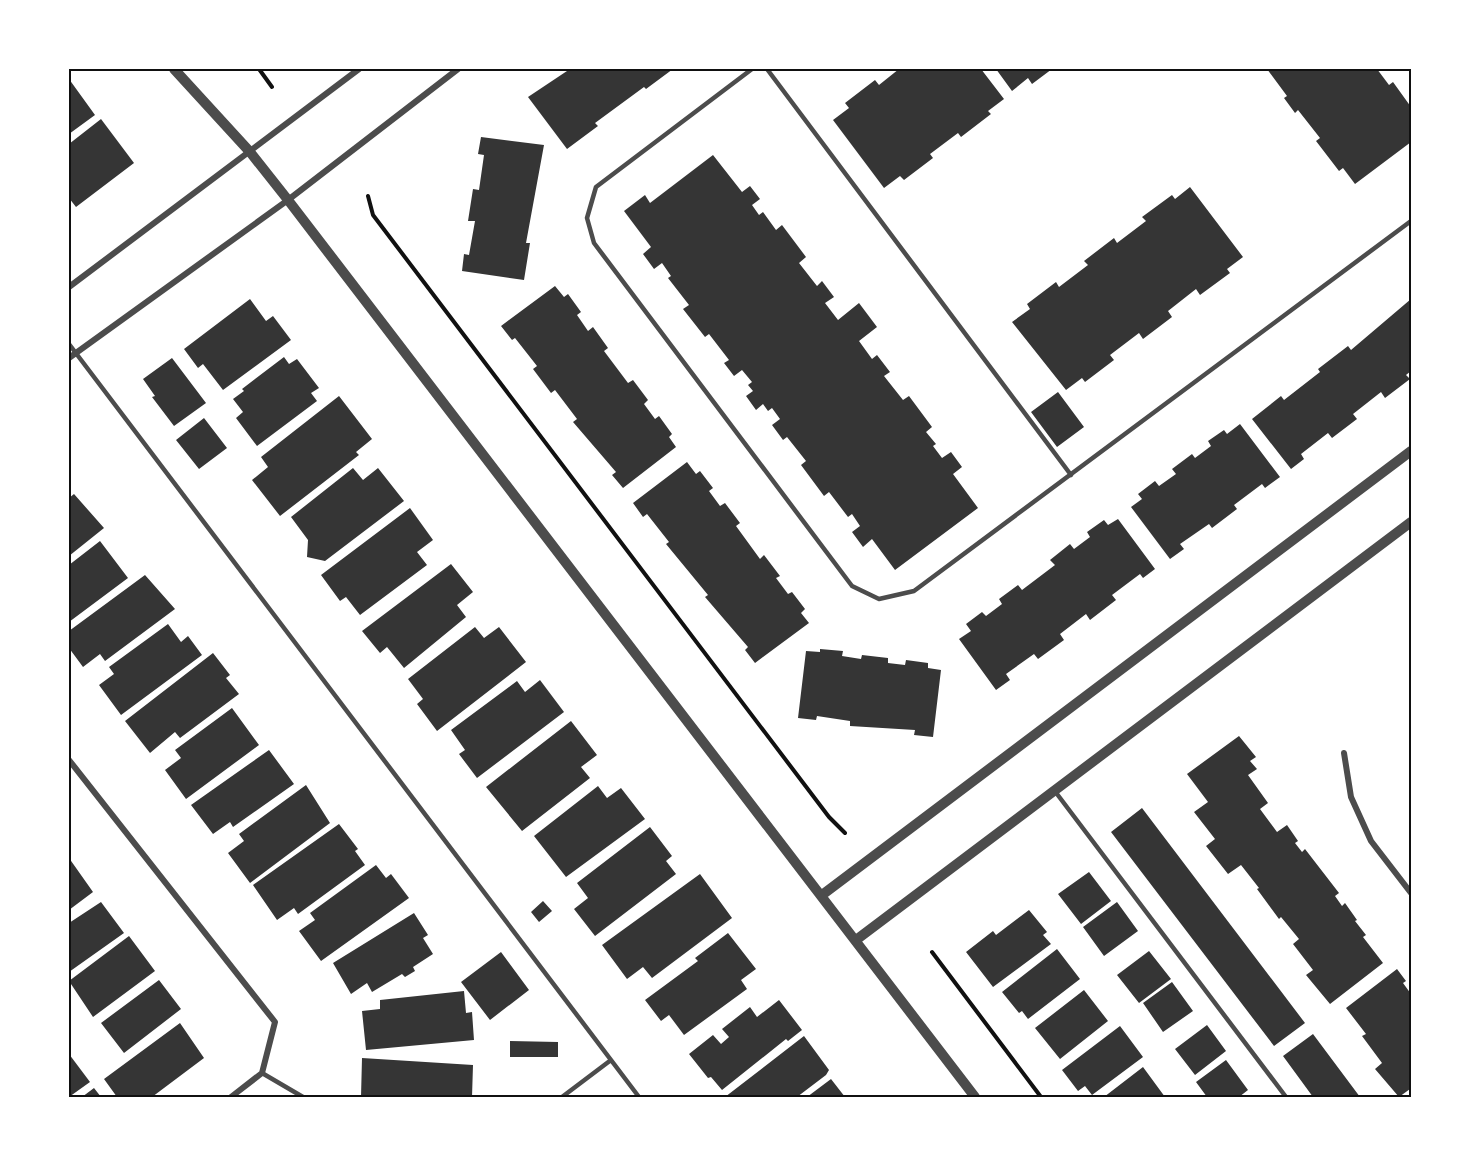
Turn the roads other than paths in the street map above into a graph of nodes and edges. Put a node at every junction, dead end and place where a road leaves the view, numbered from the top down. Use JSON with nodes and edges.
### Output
{"nodes":[{"id":1,"x":174,"y":69,"type":"edge"},
{"id":2,"x":359,"y":69,"type":"edge"},
{"id":3,"x":458,"y":69,"type":"edge"},
{"id":4,"x":752,"y":69,"type":"edge"},
{"id":5,"x":767,"y":69,"type":"edge"},
{"id":6,"x":250,"y":152,"type":"junction"},
{"id":7,"x":288,"y":200,"type":"junction"},
{"id":8,"x":1411,"y":221,"type":"edge"},
{"id":9,"x":69,"y":287,"type":"edge"},
{"id":10,"x":69,"y":344,"type":"edge"},
{"id":11,"x":76,"y":353,"type":"junction"},
{"id":12,"x":69,"y":358,"type":"edge"},
{"id":13,"x":1411,"y":452,"type":"edge"},
{"id":14,"x":1071,"y":475,"type":"junction"},
{"id":15,"x":1411,"y":522,"type":"edge"},
{"id":16,"x":1344,"y":753,"type":"dead end"},
{"id":17,"x":69,"y":760,"type":"edge"},
{"id":18,"x":1054,"y":790,"type":"junction"},
{"id":19,"x":1411,"y":893,"type":"edge"},
{"id":20,"x":822,"y":895,"type":"junction"},
{"id":21,"x":856,"y":939,"type":"junction"},
{"id":22,"x":611,"y":1060,"type":"junction"},
{"id":23,"x":262,"y":1073,"type":"junction"},
{"id":24,"x":231,"y":1097,"type":"edge"},
{"id":25,"x":303,"y":1097,"type":"edge"},
{"id":26,"x":562,"y":1097,"type":"edge"},
{"id":27,"x":639,"y":1097,"type":"edge"},
{"id":28,"x":975,"y":1097,"type":"edge"},
{"id":29,"x":1286,"y":1097,"type":"edge"}],
"edges":[{"from":1,"to":6,"type":"street"},
{"from":2,"to":6,"type":"street"},
{"from":3,"to":7,"type":"street"},
{"from":4,"to":14,"type":"lane"},
{"from":5,"to":14,"type":"lane"},
{"from":6,"to":7,"type":"street"},
{"from":6,"to":9,"type":"street"},
{"from":7,"to":11,"type":"street"},
{"from":7,"to":20,"type":"street"},
{"from":8,"to":14,"type":"lane"},
{"from":10,"to":11,"type":"lane"},
{"from":11,"to":12,"type":"street"},
{"from":11,"to":22,"type":"lane"},
{"from":13,"to":20,"type":"street"},
{"from":15,"to":18,"type":"street"},
{"from":16,"to":19,"type":"street"},
{"from":17,"to":23,"type":"street"},
{"from":18,"to":21,"type":"street"},
{"from":18,"to":29,"type":"lane"},
{"from":20,"to":21,"type":"street"},
{"from":21,"to":28,"type":"street"},
{"from":22,"to":26,"type":"lane"},
{"from":22,"to":27,"type":"lane"},
{"from":23,"to":24,"type":"street"},
{"from":23,"to":25,"type":"lane"}]}
